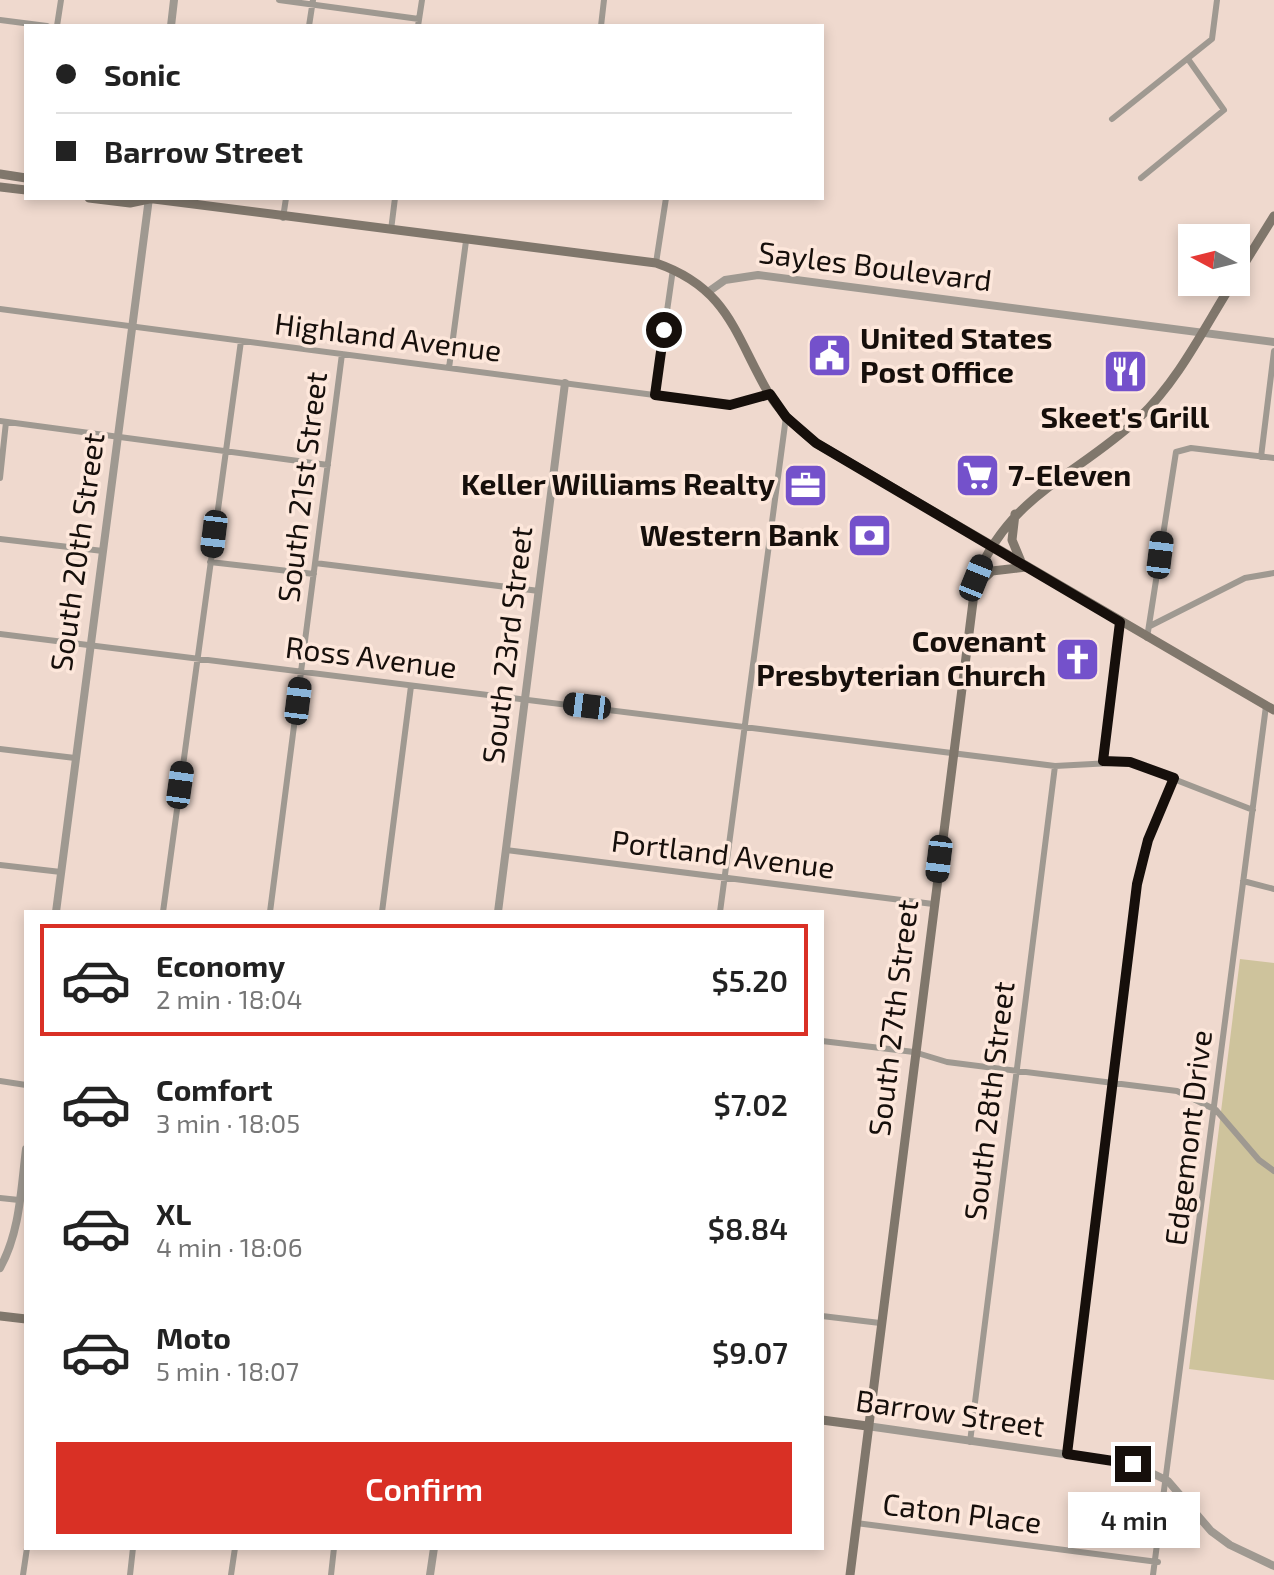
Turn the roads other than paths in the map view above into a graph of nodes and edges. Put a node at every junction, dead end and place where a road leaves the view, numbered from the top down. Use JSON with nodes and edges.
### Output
{"nodes":[{"id":1,"x":61,"y":0,"type":"edge"},
{"id":2,"x":174,"y":0,"type":"edge"},
{"id":3,"x":279,"y":0,"type":"edge"},
{"id":4,"x":422,"y":0,"type":"edge"},
{"id":5,"x":604,"y":0,"type":"edge"},
{"id":6,"x":1217,"y":0,"type":"edge"},
{"id":7,"x":313,"y":2,"type":"edge"},
{"id":8,"x":0,"y":20,"type":"edge"},
{"id":9,"x":418,"y":23,"type":"edge"},
{"id":10,"x":31,"y":24,"type":"edge"},
{"id":11,"x":57,"y":24,"type":"edge"},
{"id":12,"x":171,"y":24,"type":"edge"},
{"id":13,"x":309,"y":24,"type":"edge"},
{"id":14,"x":601,"y":24,"type":"edge"},
{"id":15,"x":1188,"y":59,"type":"junction"},
{"id":16,"x":1112,"y":119,"type":"dead end"},
{"id":17,"x":0,"y":174,"type":"edge"},
{"id":18,"x":24,"y":178,"type":"edge"},
{"id":19,"x":1141,"y":178,"type":"dead end"},
{"id":20,"x":0,"y":187,"type":"edge"},
{"id":21,"x":24,"y":190,"type":"edge"},
{"id":22,"x":105,"y":200,"type":"edge"},
{"id":23,"x":141,"y":200,"type":"edge"},
{"id":24,"x":148,"y":200,"type":"edge"},
{"id":25,"x":162,"y":200,"type":"edge"},
{"id":26,"x":286,"y":200,"type":"edge"},
{"id":27,"x":395,"y":200,"type":"edge"},
{"id":28,"x":666,"y":200,"type":"edge"},
{"id":29,"x":283,"y":218,"type":"junction"},
{"id":30,"x":1274,"y":218,"type":"edge"},
{"id":31,"x":391,"y":230,"type":"junction"},
{"id":32,"x":466,"y":241,"type":"junction"},
{"id":33,"x":1250,"y":255,"type":"edge"},
{"id":34,"x":656,"y":263,"type":"junction"},
{"id":35,"x":673,"y":269,"type":"junction"},
{"id":36,"x":708,"y":292,"type":"junction"},
{"id":37,"x":1224,"y":296,"type":"edge"},
{"id":38,"x":0,"y":309,"type":"edge"},
{"id":39,"x":132,"y":326,"type":"junction"},
{"id":40,"x":1201,"y":333,"type":"junction"},
{"id":41,"x":241,"y":341,"type":"junction"},
{"id":42,"x":1274,"y":342,"type":"edge"},
{"id":43,"x":1274,"y":351,"type":"edge"},
{"id":44,"x":342,"y":354,"type":"junction"},
{"id":45,"x":449,"y":368,"type":"junction"},
{"id":46,"x":565,"y":383,"type":"junction"},
{"id":47,"x":770,"y":394,"type":"junction"},
{"id":48,"x":655,"y":395,"type":"junction"},
{"id":49,"x":786,"y":417,"type":"junction"},
{"id":50,"x":3,"y":422,"type":"edge"},
{"id":51,"x":117,"y":436,"type":"junction"},
{"id":52,"x":224,"y":451,"type":"junction"},
{"id":53,"x":1261,"y":457,"type":"junction"},
{"id":54,"x":1274,"y":458,"type":"edge"},
{"id":55,"x":328,"y":465,"type":"junction"},
{"id":56,"x":0,"y":478,"type":"edge"},
{"id":57,"x":1015,"y":514,"type":"junction"},
{"id":58,"x":0,"y":539,"type":"edge"},
{"id":59,"x":991,"y":545,"type":"junction"},
{"id":60,"x":103,"y":551,"type":"junction"},
{"id":61,"x":210,"y":562,"type":"junction"},
{"id":62,"x":315,"y":563,"type":"junction"},
{"id":63,"x":1026,"y":566,"type":"junction"},
{"id":64,"x":1274,"y":573,"type":"edge"},
{"id":65,"x":314,"y":574,"type":"junction"},
{"id":66,"x":974,"y":589,"type":"junction"},
{"id":67,"x":539,"y":591,"type":"junction"},
{"id":68,"x":1120,"y":622,"type":"junction"},
{"id":69,"x":1150,"y":626,"type":"junction"},
{"id":70,"x":0,"y":634,"type":"edge"},
{"id":71,"x":1147,"y":639,"type":"junction"},
{"id":72,"x":89,"y":645,"type":"junction"},
{"id":73,"x":197,"y":659,"type":"junction"},
{"id":74,"x":302,"y":671,"type":"junction"},
{"id":75,"x":411,"y":686,"type":"junction"},
{"id":76,"x":525,"y":699,"type":"junction"},
{"id":77,"x":1270,"y":708,"type":"edge"},
{"id":78,"x":745,"y":726,"type":"junction"},
{"id":79,"x":0,"y":749,"type":"edge"},
{"id":80,"x":952,"y":753,"type":"junction"},
{"id":81,"x":75,"y":758,"type":"junction"},
{"id":82,"x":1103,"y":761,"type":"junction"},
{"id":83,"x":1055,"y":766,"type":"junction"},
{"id":84,"x":1174,"y":778,"type":"junction"},
{"id":85,"x":1253,"y":810,"type":"junction"},
{"id":86,"x":506,"y":850,"type":"junction"},
{"id":87,"x":0,"y":865,"type":"edge"},
{"id":88,"x":61,"y":872,"type":"junction"},
{"id":89,"x":725,"y":877,"type":"junction"},
{"id":90,"x":1243,"y":881,"type":"junction"},
{"id":91,"x":1274,"y":889,"type":"edge"},
{"id":92,"x":933,"y":904,"type":"junction"},
{"id":93,"x":56,"y":910,"type":"edge"},
{"id":94,"x":163,"y":910,"type":"edge"},
{"id":95,"x":270,"y":910,"type":"edge"},
{"id":96,"x":382,"y":910,"type":"edge"},
{"id":97,"x":498,"y":910,"type":"edge"},
{"id":98,"x":720,"y":910,"type":"edge"},
{"id":99,"x":824,"y":1041,"type":"edge"},
{"id":100,"x":914,"y":1052,"type":"junction"},
{"id":101,"x":1016,"y":1070,"type":"junction"},
{"id":102,"x":0,"y":1081,"type":"edge"},
{"id":103,"x":1112,"y":1082,"type":"junction"},
{"id":104,"x":24,"y":1085,"type":"edge"},
{"id":105,"x":1216,"y":1110,"type":"junction"},
{"id":106,"x":24,"y":1164,"type":"edge"},
{"id":107,"x":1274,"y":1171,"type":"edge"},
{"id":108,"x":0,"y":1198,"type":"edge"},
{"id":109,"x":19,"y":1200,"type":"junction"},
{"id":110,"x":22,"y":1216,"type":"edge"},
{"id":111,"x":0,"y":1268,"type":"edge"},
{"id":112,"x":0,"y":1316,"type":"edge"},
{"id":113,"x":824,"y":1316,"type":"edge"},
{"id":114,"x":24,"y":1319,"type":"edge"},
{"id":115,"x":880,"y":1323,"type":"junction"},
{"id":116,"x":824,"y":1420,"type":"edge"},
{"id":117,"x":867,"y":1426,"type":"junction"},
{"id":118,"x":970,"y":1442,"type":"junction"},
{"id":119,"x":1067,"y":1454,"type":"junction"},
{"id":120,"x":1168,"y":1481,"type":"junction"},
{"id":121,"x":856,"y":1523,"type":"junction"},
{"id":122,"x":27,"y":1550,"type":"edge"},
{"id":123,"x":133,"y":1550,"type":"edge"},
{"id":124,"x":235,"y":1550,"type":"edge"},
{"id":125,"x":334,"y":1550,"type":"edge"},
{"id":126,"x":434,"y":1550,"type":"edge"},
{"id":127,"x":1158,"y":1562,"type":"junction"},
{"id":128,"x":1274,"y":1566,"type":"edge"},
{"id":129,"x":23,"y":1575,"type":"edge"},
{"id":130,"x":130,"y":1575,"type":"edge"},
{"id":131,"x":231,"y":1575,"type":"edge"},
{"id":132,"x":331,"y":1575,"type":"edge"},
{"id":133,"x":430,"y":1575,"type":"edge"},
{"id":134,"x":850,"y":1575,"type":"edge"},
{"id":135,"x":1153,"y":1575,"type":"edge"}],
"edges":[{"from":1,"to":11,"type":"street"},
{"from":2,"to":12,"type":"street"},
{"from":3,"to":7,"type":"street"},
{"from":4,"to":9,"type":"street"},
{"from":5,"to":14,"type":"street"},
{"from":6,"to":15,"type":"street"},
{"from":7,"to":9,"type":"street"},
{"from":7,"to":13,"type":"street"},
{"from":8,"to":10,"type":"street"},
{"from":15,"to":16,"type":"street"},
{"from":15,"to":19,"type":"street"},
{"from":17,"to":18,"type":"main road"},
{"from":20,"to":21,"type":"main road"},
{"from":22,"to":23,"type":"main road"},
{"from":24,"to":39,"type":"street","name":"South 20th Street"},
{"from":25,"to":29,"type":"main road"},
{"from":26,"to":29,"type":"street"},
{"from":27,"to":31,"type":"street"},
{"from":28,"to":34,"type":"street"},
{"from":29,"to":31,"type":"main road"},
{"from":30,"to":33,"type":"main road","name":"South 27th Street"},
{"from":31,"to":32,"type":"main road"},
{"from":32,"to":34,"type":"main road"},
{"from":32,"to":45,"type":"street"},
{"from":34,"to":35,"type":"main road"},
{"from":35,"to":36,"type":"main road"},
{"from":35,"to":48,"type":"street"},
{"from":36,"to":40,"type":"street","name":"Sayles Boulevard"},
{"from":36,"to":47,"type":"main road"},
{"from":37,"to":40,"type":"main road","name":"South 27th Street"},
{"from":38,"to":39,"type":"street","name":"Highland Avenue"},
{"from":39,"to":41,"type":"street","name":"Highland Avenue"},
{"from":39,"to":51,"type":"street","name":"South 20th Street"},
{"from":40,"to":42,"type":"street","name":"Sayles Boulevard"},
{"from":40,"to":57,"type":"main road","name":"South 27th Street"},
{"from":41,"to":44,"type":"street","name":"Highland Avenue"},
{"from":41,"to":52,"type":"street"},
{"from":43,"to":53,"type":"street"},
{"from":44,"to":45,"type":"street","name":"Highland Avenue"},
{"from":44,"to":55,"type":"street","name":"South 21st Street"},
{"from":45,"to":46,"type":"street","name":"Highland Avenue"},
{"from":46,"to":48,"type":"street","name":"Highland Avenue"},
{"from":46,"to":67,"type":"street","name":"South 23rd Street"},
{"from":47,"to":48,"type":"street","name":"Highland Avenue"},
{"from":47,"to":49,"type":"main road"},
{"from":49,"to":59,"type":"main road"},
{"from":49,"to":78,"type":"street"},
{"from":50,"to":51,"type":"street"},
{"from":50,"to":56,"type":"street"},
{"from":51,"to":52,"type":"street"},
{"from":51,"to":60,"type":"street","name":"South 20th Street"},
{"from":52,"to":55,"type":"street"},
{"from":52,"to":61,"type":"street"},
{"from":53,"to":54,"type":"street"},
{"from":53,"to":69,"type":"street"},
{"from":55,"to":62,"type":"street","name":"South 21st Street"},
{"from":57,"to":59,"type":"main road","name":"South 27th Street"},
{"from":57,"to":63,"type":"main road"},
{"from":58,"to":60,"type":"street"},
{"from":59,"to":63,"type":"main road"},
{"from":59,"to":66,"type":"main road","name":"South 27th Street"},
{"from":60,"to":72,"type":"street","name":"South 20th Street"},
{"from":61,"to":65,"type":"street"},
{"from":61,"to":73,"type":"street"},
{"from":62,"to":65,"type":"street","name":"South 21st Street"},
{"from":62,"to":67,"type":"street"},
{"from":63,"to":66,"type":"main road"},
{"from":63,"to":68,"type":"main road"},
{"from":64,"to":69,"type":"street"},
{"from":65,"to":74,"type":"street","name":"South 21st Street"},
{"from":66,"to":80,"type":"main road","name":"South 27th Street"},
{"from":67,"to":76,"type":"street","name":"South 23rd Street"},
{"from":68,"to":71,"type":"main road"},
{"from":68,"to":82,"type":"street"},
{"from":69,"to":71,"type":"street"},
{"from":70,"to":72,"type":"street","name":"Ross Avenue"},
{"from":71,"to":77,"type":"main road"},
{"from":72,"to":73,"type":"street","name":"Ross Avenue"},
{"from":72,"to":81,"type":"street","name":"South 20th Street"},
{"from":73,"to":74,"type":"street","name":"Ross Avenue"},
{"from":73,"to":94,"type":"street"},
{"from":74,"to":75,"type":"street","name":"Ross Avenue"},
{"from":74,"to":95,"type":"street","name":"South 21st Street"},
{"from":75,"to":76,"type":"street","name":"Ross Avenue"},
{"from":75,"to":96,"type":"street"},
{"from":76,"to":78,"type":"street","name":"Ross Avenue"},
{"from":76,"to":86,"type":"street","name":"South 23rd Street"},
{"from":77,"to":85,"type":"street","name":"Edgemont Drive"},
{"from":78,"to":80,"type":"street","name":"Ross Avenue"},
{"from":78,"to":89,"type":"street"},
{"from":79,"to":81,"type":"street"},
{"from":80,"to":83,"type":"street","name":"Ross Avenue"},
{"from":80,"to":92,"type":"main road","name":"South 27th Street"},
{"from":81,"to":88,"type":"street","name":"South 20th Street"},
{"from":82,"to":83,"type":"street","name":"Ross Avenue"},
{"from":82,"to":84,"type":"street","name":"Ross Avenue"},
{"from":83,"to":101,"type":"street","name":"South 28th Street"},
{"from":84,"to":85,"type":"street","name":"Ross Avenue"},
{"from":84,"to":103,"type":"street"},
{"from":85,"to":90,"type":"street","name":"Edgemont Drive"},
{"from":86,"to":89,"type":"street","name":"Portland Avenue"},
{"from":86,"to":97,"type":"street","name":"South 23rd Street"},
{"from":87,"to":88,"type":"street"},
{"from":88,"to":93,"type":"street","name":"South 20th Street"},
{"from":89,"to":92,"type":"street","name":"Portland Avenue"},
{"from":89,"to":98,"type":"street"},
{"from":90,"to":91,"type":"street"},
{"from":90,"to":105,"type":"street","name":"Edgemont Drive"},
{"from":92,"to":100,"type":"main road","name":"South 27th Street"},
{"from":99,"to":100,"type":"street"},
{"from":100,"to":101,"type":"street"},
{"from":100,"to":115,"type":"main road","name":"South 27th Street"},
{"from":101,"to":103,"type":"street"},
{"from":101,"to":118,"type":"street","name":"South 28th Street"},
{"from":102,"to":104,"type":"street"},
{"from":103,"to":105,"type":"street"},
{"from":103,"to":119,"type":"street"},
{"from":105,"to":107,"type":"street"},
{"from":105,"to":120,"type":"street","name":"Edgemont Drive"},
{"from":106,"to":109,"type":"street"},
{"from":108,"to":109,"type":"street"},
{"from":109,"to":110,"type":"street"},
{"from":110,"to":111,"type":"street"},
{"from":112,"to":114,"type":"main road"},
{"from":113,"to":115,"type":"street"},
{"from":115,"to":117,"type":"main road","name":"South 27th Street"},
{"from":116,"to":117,"type":"main road","name":"Barrow Street"},
{"from":117,"to":118,"type":"street","name":"Barrow Street"},
{"from":117,"to":121,"type":"main road","name":"South 27th Street"},
{"from":118,"to":119,"type":"street","name":"Barrow Street"},
{"from":119,"to":120,"type":"street","name":"Barrow Street"},
{"from":120,"to":127,"type":"street","name":"Edgemont Drive"},
{"from":120,"to":128,"type":"street","name":"Barrow Street"},
{"from":121,"to":127,"type":"street","name":"Caton Place"},
{"from":121,"to":134,"type":"main road","name":"South 27th Street"},
{"from":122,"to":129,"type":"street"},
{"from":123,"to":130,"type":"street"},
{"from":124,"to":131,"type":"street"},
{"from":125,"to":132,"type":"street"},
{"from":126,"to":133,"type":"street"},
{"from":127,"to":135,"type":"street","name":"Edgemont Drive"}]}
